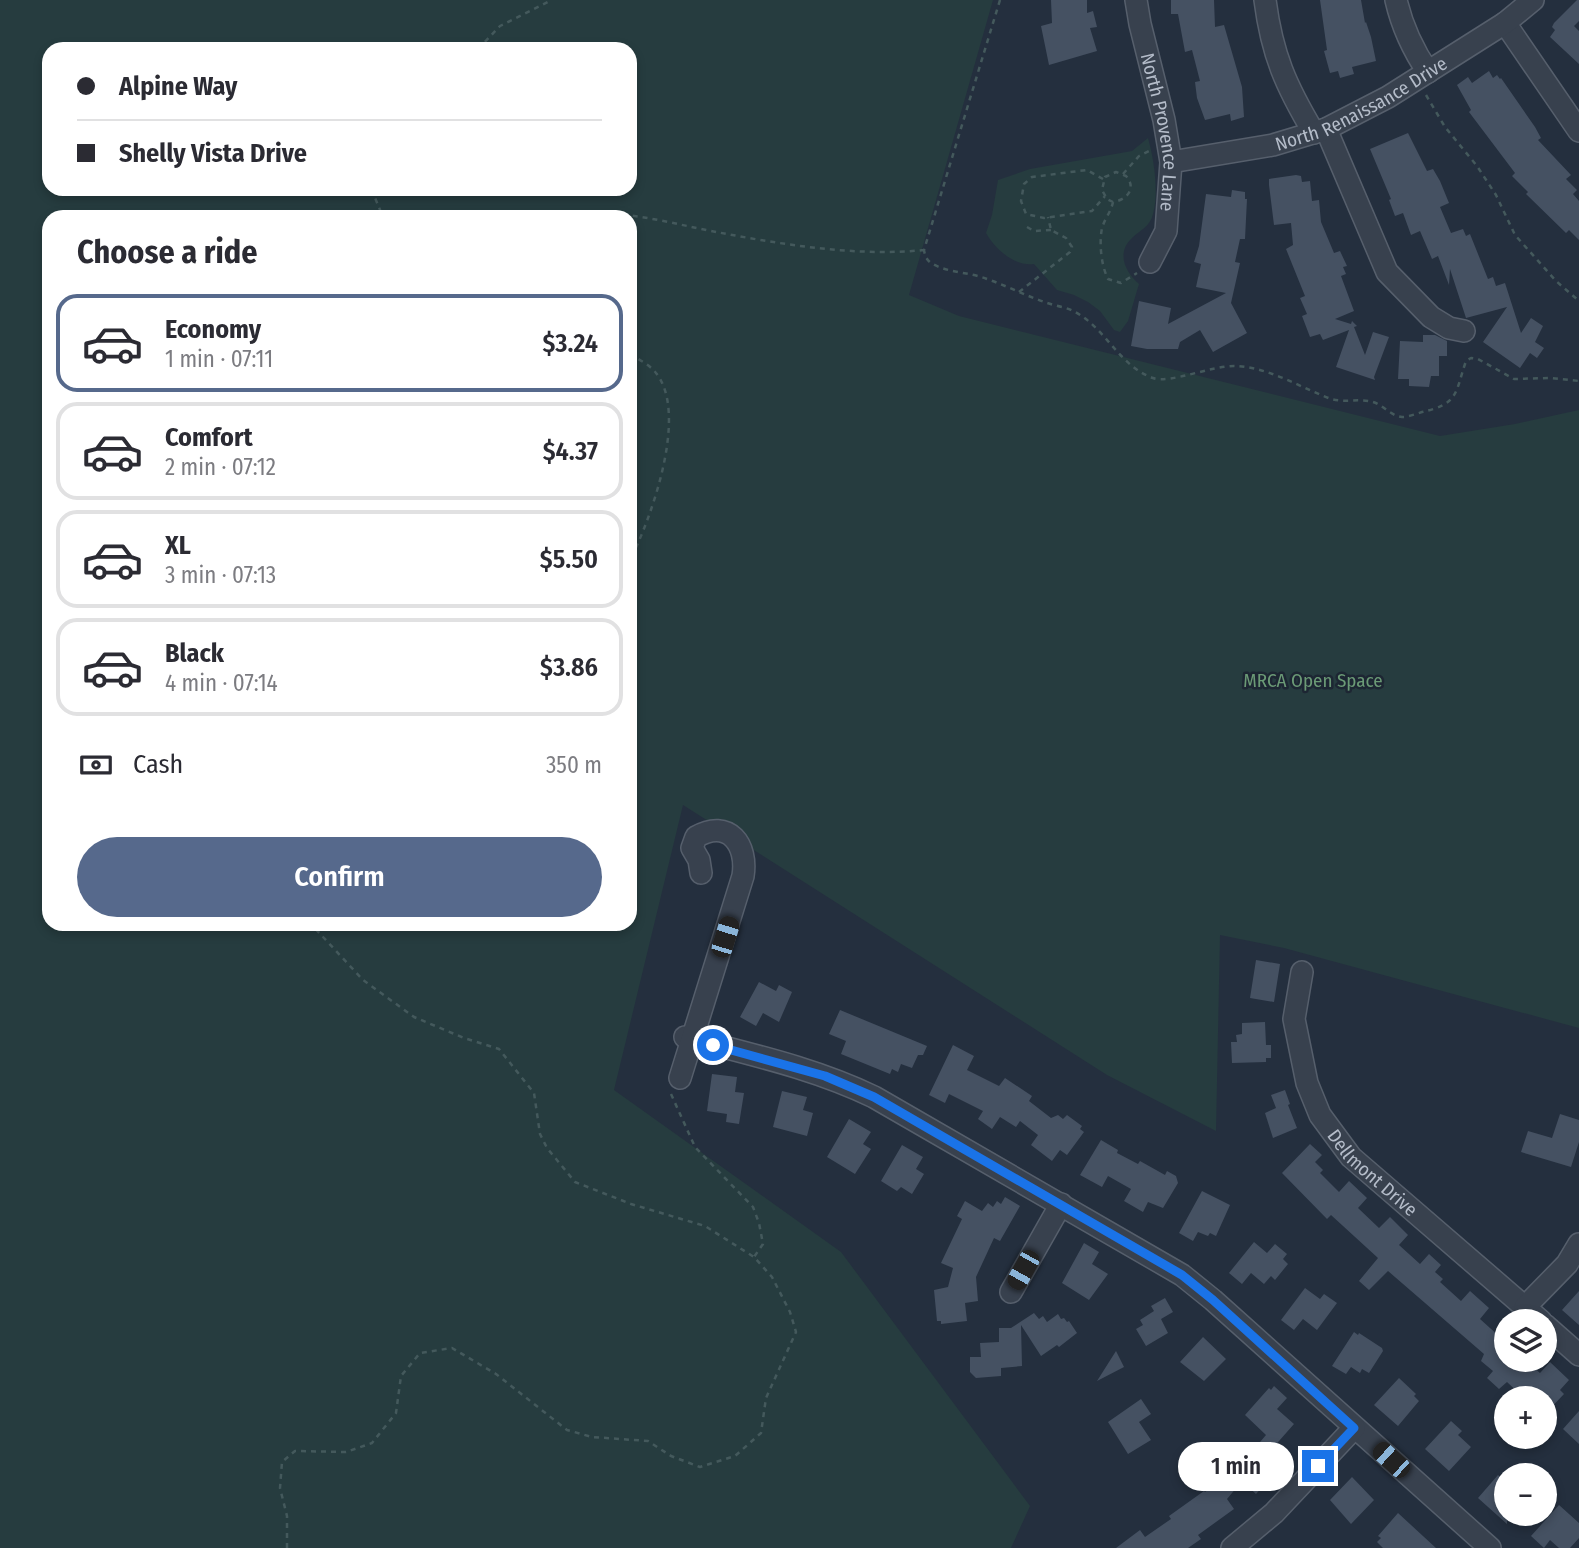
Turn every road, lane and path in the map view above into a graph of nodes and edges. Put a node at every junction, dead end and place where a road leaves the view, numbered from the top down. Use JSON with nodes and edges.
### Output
{"nodes":[{"id":1,"x":552,"y":0,"type":"edge"},
{"id":2,"x":1000,"y":0,"type":"edge"},
{"id":3,"x":1136,"y":0,"type":"edge"},
{"id":4,"x":1265,"y":0,"type":"edge"},
{"id":5,"x":1396,"y":0,"type":"edge"},
{"id":6,"x":1533,"y":0,"type":"edge"},
{"id":7,"x":1505,"y":23,"type":"junction"},
{"id":8,"x":485,"y":42,"type":"edge"},
{"id":9,"x":1422,"y":76,"type":"junction"},
{"id":10,"x":1320,"y":131,"type":"junction"},
{"id":11,"x":1579,"y":131,"type":"edge"},
{"id":12,"x":1170,"y":155,"type":"junction"},
{"id":13,"x":1124,"y":174,"type":"junction"},
{"id":14,"x":1104,"y":180,"type":"junction"},
{"id":15,"x":1105,"y":196,"type":"junction"},
{"id":16,"x":1113,"y":202,"type":"junction"},
{"id":17,"x":637,"y":215,"type":"edge"},
{"id":18,"x":1048,"y":217,"type":"junction"},
{"id":19,"x":1027,"y":227,"type":"dead end"},
{"id":20,"x":1051,"y":230,"type":"junction"},
{"id":21,"x":924,"y":250,"type":"junction"},
{"id":22,"x":1150,"y":262,"type":"dead end"},
{"id":23,"x":1133,"y":277,"type":"dead end"},
{"id":24,"x":1018,"y":293,"type":"junction"},
{"id":25,"x":1579,"y":301,"type":"edge"},
{"id":26,"x":1464,"y":331,"type":"dead end"},
{"id":27,"x":637,"y":359,"type":"edge"},
{"id":28,"x":1579,"y":381,"type":"edge"},
{"id":29,"x":637,"y":546,"type":"edge"},
{"id":30,"x":701,"y":873,"type":"dead end"},
{"id":31,"x":318,"y":931,"type":"edge"},
{"id":32,"x":1302,"y":972,"type":"dead end"},
{"id":33,"x":688,"y":1038,"type":"junction"},
{"id":34,"x":674,"y":1083,"type":"joint"},
{"id":35,"x":1061,"y":1204,"type":"junction"},
{"id":36,"x":1579,"y":1244,"type":"edge"},
{"id":37,"x":754,"y":1257,"type":"junction"},
{"id":38,"x":1011,"y":1292,"type":"dead end"},
{"id":39,"x":1525,"y":1307,"type":"junction"},
{"id":40,"x":1527,"y":1309,"type":"edge"},
{"id":41,"x":1557,"y":1335,"type":"edge"},
{"id":42,"x":1579,"y":1355,"type":"edge"},
{"id":43,"x":1354,"y":1428,"type":"junction"},
{"id":44,"x":287,"y":1548,"type":"edge"},
{"id":45,"x":1232,"y":1548,"type":"edge"},
{"id":46,"x":1490,"y":1548,"type":"edge"}],
"edges":[{"from":1,"to":8,"type":"path"},
{"from":2,"to":21,"type":"path"},
{"from":3,"to":12,"type":"street","name":"North Provence Lane"},
{"from":4,"to":10,"type":"street"},
{"from":5,"to":9,"type":"street"},
{"from":6,"to":7,"type":"street","name":"North Renaissance Drive"},
{"from":7,"to":9,"type":"street","name":"North Renaissance Drive"},
{"from":7,"to":11,"type":"street"},
{"from":9,"to":10,"type":"street","name":"North Renaissance Drive"},
{"from":9,"to":25,"type":"path"},
{"from":10,"to":12,"type":"street","name":"North Renaissance Drive"},
{"from":10,"to":26,"type":"street"},
{"from":12,"to":13,"type":"path"},
{"from":12,"to":22,"type":"street","name":"North Provence Lane"},
{"from":13,"to":14,"type":"path"},
{"from":13,"to":16,"type":"path"},
{"from":14,"to":15,"type":"path"},
{"from":14,"to":18,"type":"path"},
{"from":15,"to":16,"type":"path"},
{"from":15,"to":18,"type":"path"},
{"from":16,"to":23,"type":"path"},
{"from":17,"to":21,"type":"path"},
{"from":18,"to":20,"type":"path"},
{"from":19,"to":20,"type":"path"},
{"from":20,"to":24,"type":"path"},
{"from":21,"to":24,"type":"path"},
{"from":24,"to":28,"type":"path"},
{"from":27,"to":29,"type":"path"},
{"from":30,"to":33,"type":"street"},
{"from":31,"to":37,"type":"path"},
{"from":32,"to":39,"type":"street","name":"Dellmont Drive"},
{"from":33,"to":34,"type":"street"},
{"from":33,"to":35,"type":"street"},
{"from":34,"to":37,"type":"path"},
{"from":35,"to":38,"type":"street"},
{"from":35,"to":43,"type":"street"},
{"from":36,"to":39,"type":"street"},
{"from":37,"to":44,"type":"path"},
{"from":39,"to":40,"type":"street","name":"Dellmont Drive"},
{"from":41,"to":42,"type":"street","name":"Dellmont Drive"},
{"from":43,"to":45,"type":"street"},
{"from":43,"to":46,"type":"street"}]}
